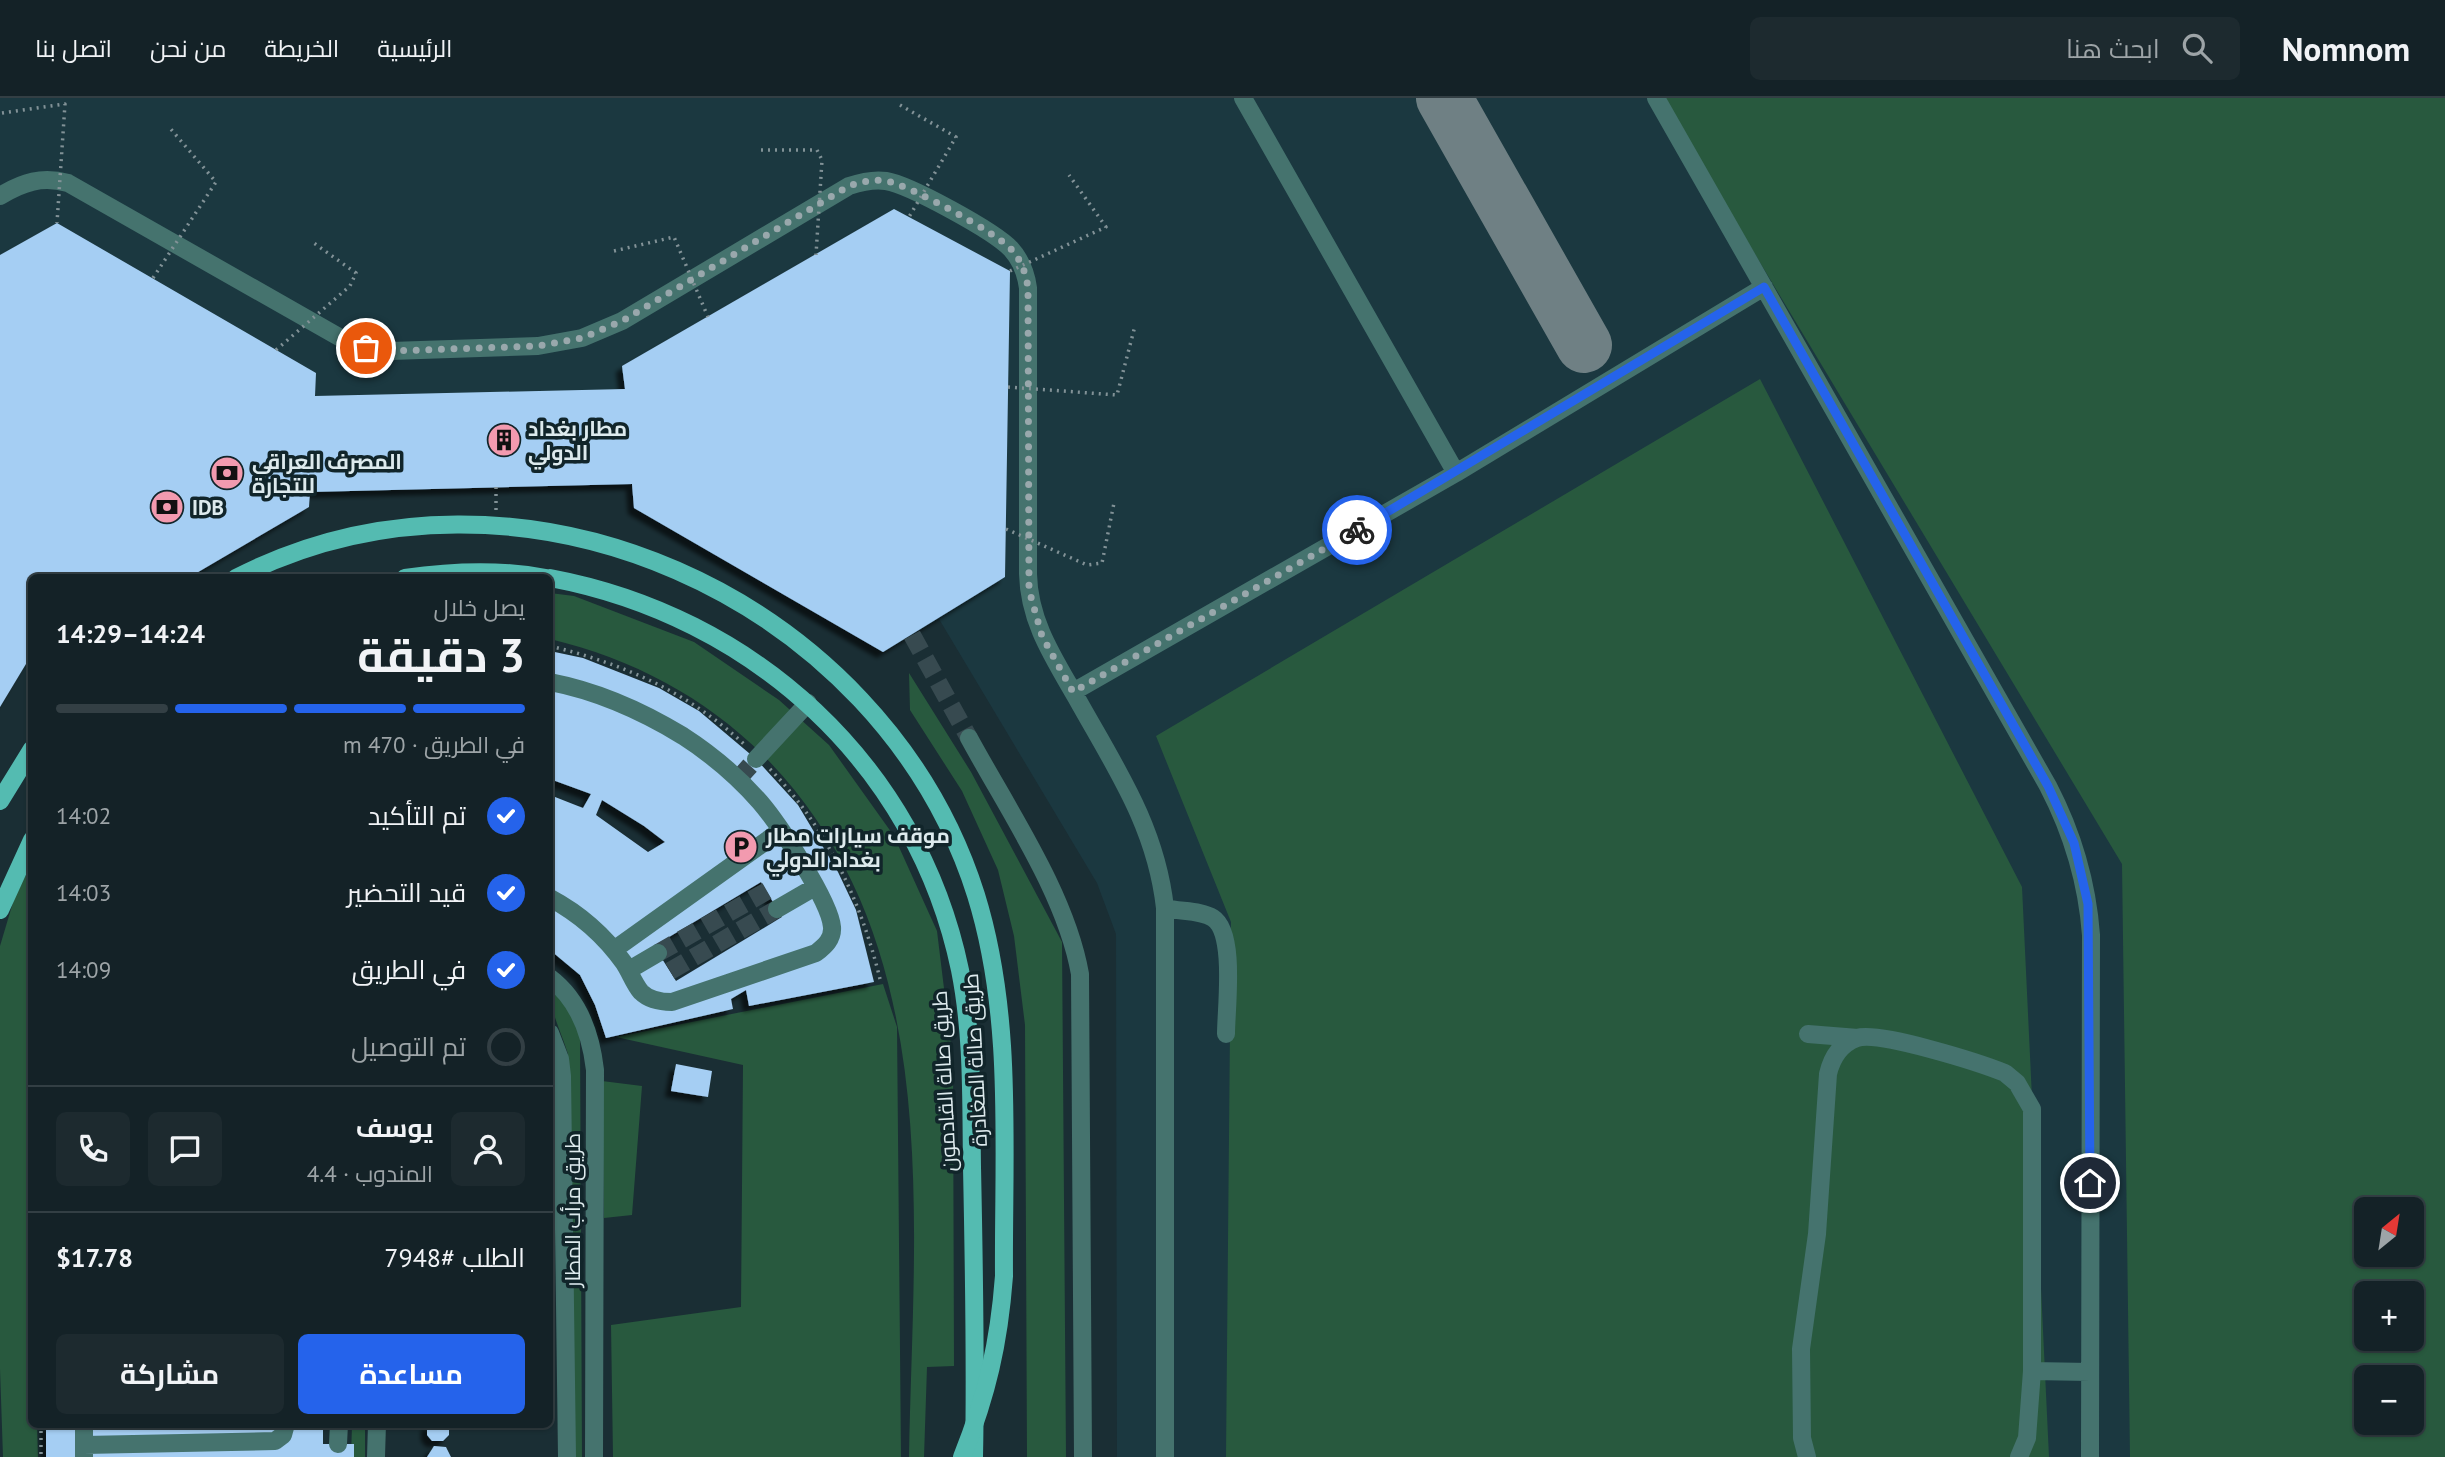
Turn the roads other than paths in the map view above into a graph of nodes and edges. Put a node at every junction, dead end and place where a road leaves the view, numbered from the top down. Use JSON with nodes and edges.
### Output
{"nodes":[{"id":1,"x":1243,"y":98,"type":"edge"},
{"id":2,"x":1656,"y":98,"type":"edge"},
{"id":3,"x":0,"y":196,"type":"edge"},
{"id":4,"x":1764,"y":287,"type":"junction"},
{"id":5,"x":1456,"y":473,"type":"junction"},
{"id":6,"x":247,"y":574,"type":"edge"},
{"id":7,"x":448,"y":574,"type":"edge"},
{"id":8,"x":510,"y":574,"type":"edge"},
{"id":9,"x":553,"y":579,"type":"edge"},
{"id":10,"x":553,"y":683,"type":"edge"},
{"id":11,"x":1073,"y":692,"type":"junction"},
{"id":12,"x":808,"y":703,"type":"junction"},
{"id":13,"x":969,"y":738,"type":"tunnel mouth"},
{"id":14,"x":28,"y":754,"type":"edge"},
{"id":15,"x":756,"y":759,"type":"tunnel mouth"},
{"id":16,"x":0,"y":800,"type":"edge"},
{"id":17,"x":780,"y":831,"type":"junction"},
{"id":18,"x":28,"y":849,"type":"edge"},
{"id":19,"x":815,"y":887,"type":"junction"},
{"id":20,"x":553,"y":900,"type":"edge"},
{"id":21,"x":1165,"y":908,"type":"junction"},
{"id":22,"x":777,"y":909,"type":"tunnel mouth"},
{"id":23,"x":0,"y":911,"type":"edge"},
{"id":24,"x":615,"y":949,"type":"junction"},
{"id":25,"x":659,"y":953,"type":"tunnel mouth"},
{"id":26,"x":629,"y":970,"type":"junction"},
{"id":27,"x":553,"y":982,"type":"edge"},
{"id":28,"x":1226,"y":1034,"type":"dead end"},
{"id":29,"x":1808,"y":1034,"type":"dead end"},
{"id":30,"x":1858,"y":1038,"type":"junction"},
{"id":31,"x":553,"y":1041,"type":"edge"},
{"id":32,"x":557,"y":1282,"type":"edge"},
{"id":33,"x":2032,"y":1371,"type":"junction"},
{"id":34,"x":2090,"y":1372,"type":"junction"},
{"id":35,"x":84,"y":1428,"type":"edge"},
{"id":36,"x":285,"y":1428,"type":"edge"},
{"id":37,"x":339,"y":1428,"type":"edge"},
{"id":38,"x":377,"y":1428,"type":"edge"},
{"id":39,"x":338,"y":1444,"type":"dead end"},
{"id":40,"x":184,"y":1450,"type":"edge"},
{"id":41,"x":84,"y":1451,"type":"edge"},
{"id":42,"x":376,"y":1457,"type":"edge"},
{"id":43,"x":567,"y":1457,"type":"edge"},
{"id":44,"x":594,"y":1457,"type":"edge"},
{"id":45,"x":962,"y":1457,"type":"edge"},
{"id":46,"x":974,"y":1457,"type":"edge"},
{"id":47,"x":1083,"y":1457,"type":"edge"},
{"id":48,"x":1165,"y":1457,"type":"edge"},
{"id":49,"x":1807,"y":1457,"type":"edge"},
{"id":50,"x":2019,"y":1457,"type":"edge"},
{"id":51,"x":2090,"y":1457,"type":"edge"}],
"edges":[{"from":1,"to":5,"type":"lane"},
{"from":2,"to":4,"type":"lane"},
{"from":3,"to":11,"type":"lane"},
{"from":4,"to":5,"type":"lane"},
{"from":4,"to":34,"type":"lane"},
{"from":5,"to":11,"type":"lane"},
{"from":6,"to":45,"type":"main road","name":"طريق صالة المغادرة","bridge":true},
{"from":7,"to":8,"type":"main road","name":"طريق صالة القادمون"},
{"from":9,"to":12,"type":"main road","name":"طريق صالة القادمون"},
{"from":10,"to":17,"type":"lane"},
{"from":11,"to":21,"type":"lane"},
{"from":12,"to":15,"type":"lane"},
{"from":12,"to":46,"type":"main road","name":"طريق صالة القادمون"},
{"from":13,"to":47,"type":"lane"},
{"from":14,"to":16,"type":"main road"},
{"from":17,"to":19,"type":"lane"},
{"from":17,"to":24,"type":"lane"},
{"from":18,"to":23,"type":"main road"},
{"from":19,"to":22,"type":"lane"},
{"from":19,"to":26,"type":"lane"},
{"from":20,"to":24,"type":"lane"},
{"from":21,"to":28,"type":"lane"},
{"from":21,"to":48,"type":"lane"},
{"from":24,"to":26,"type":"lane"},
{"from":25,"to":26,"type":"lane"},
{"from":27,"to":44,"type":"lane","name":"طريق مرأب المطار"},
{"from":29,"to":30,"type":"lane"},
{"from":30,"to":33,"type":"lane"},
{"from":30,"to":49,"type":"lane"},
{"from":31,"to":32,"type":"lane"},
{"from":32,"to":43,"type":"lane"},
{"from":33,"to":34,"type":"lane"},
{"from":33,"to":50,"type":"lane"},
{"from":34,"to":51,"type":"lane"},
{"from":35,"to":41,"type":"lane"},
{"from":36,"to":40,"type":"lane"},
{"from":37,"to":39,"type":"lane"},
{"from":38,"to":42,"type":"lane"},
{"from":40,"to":41,"type":"lane"}]}
